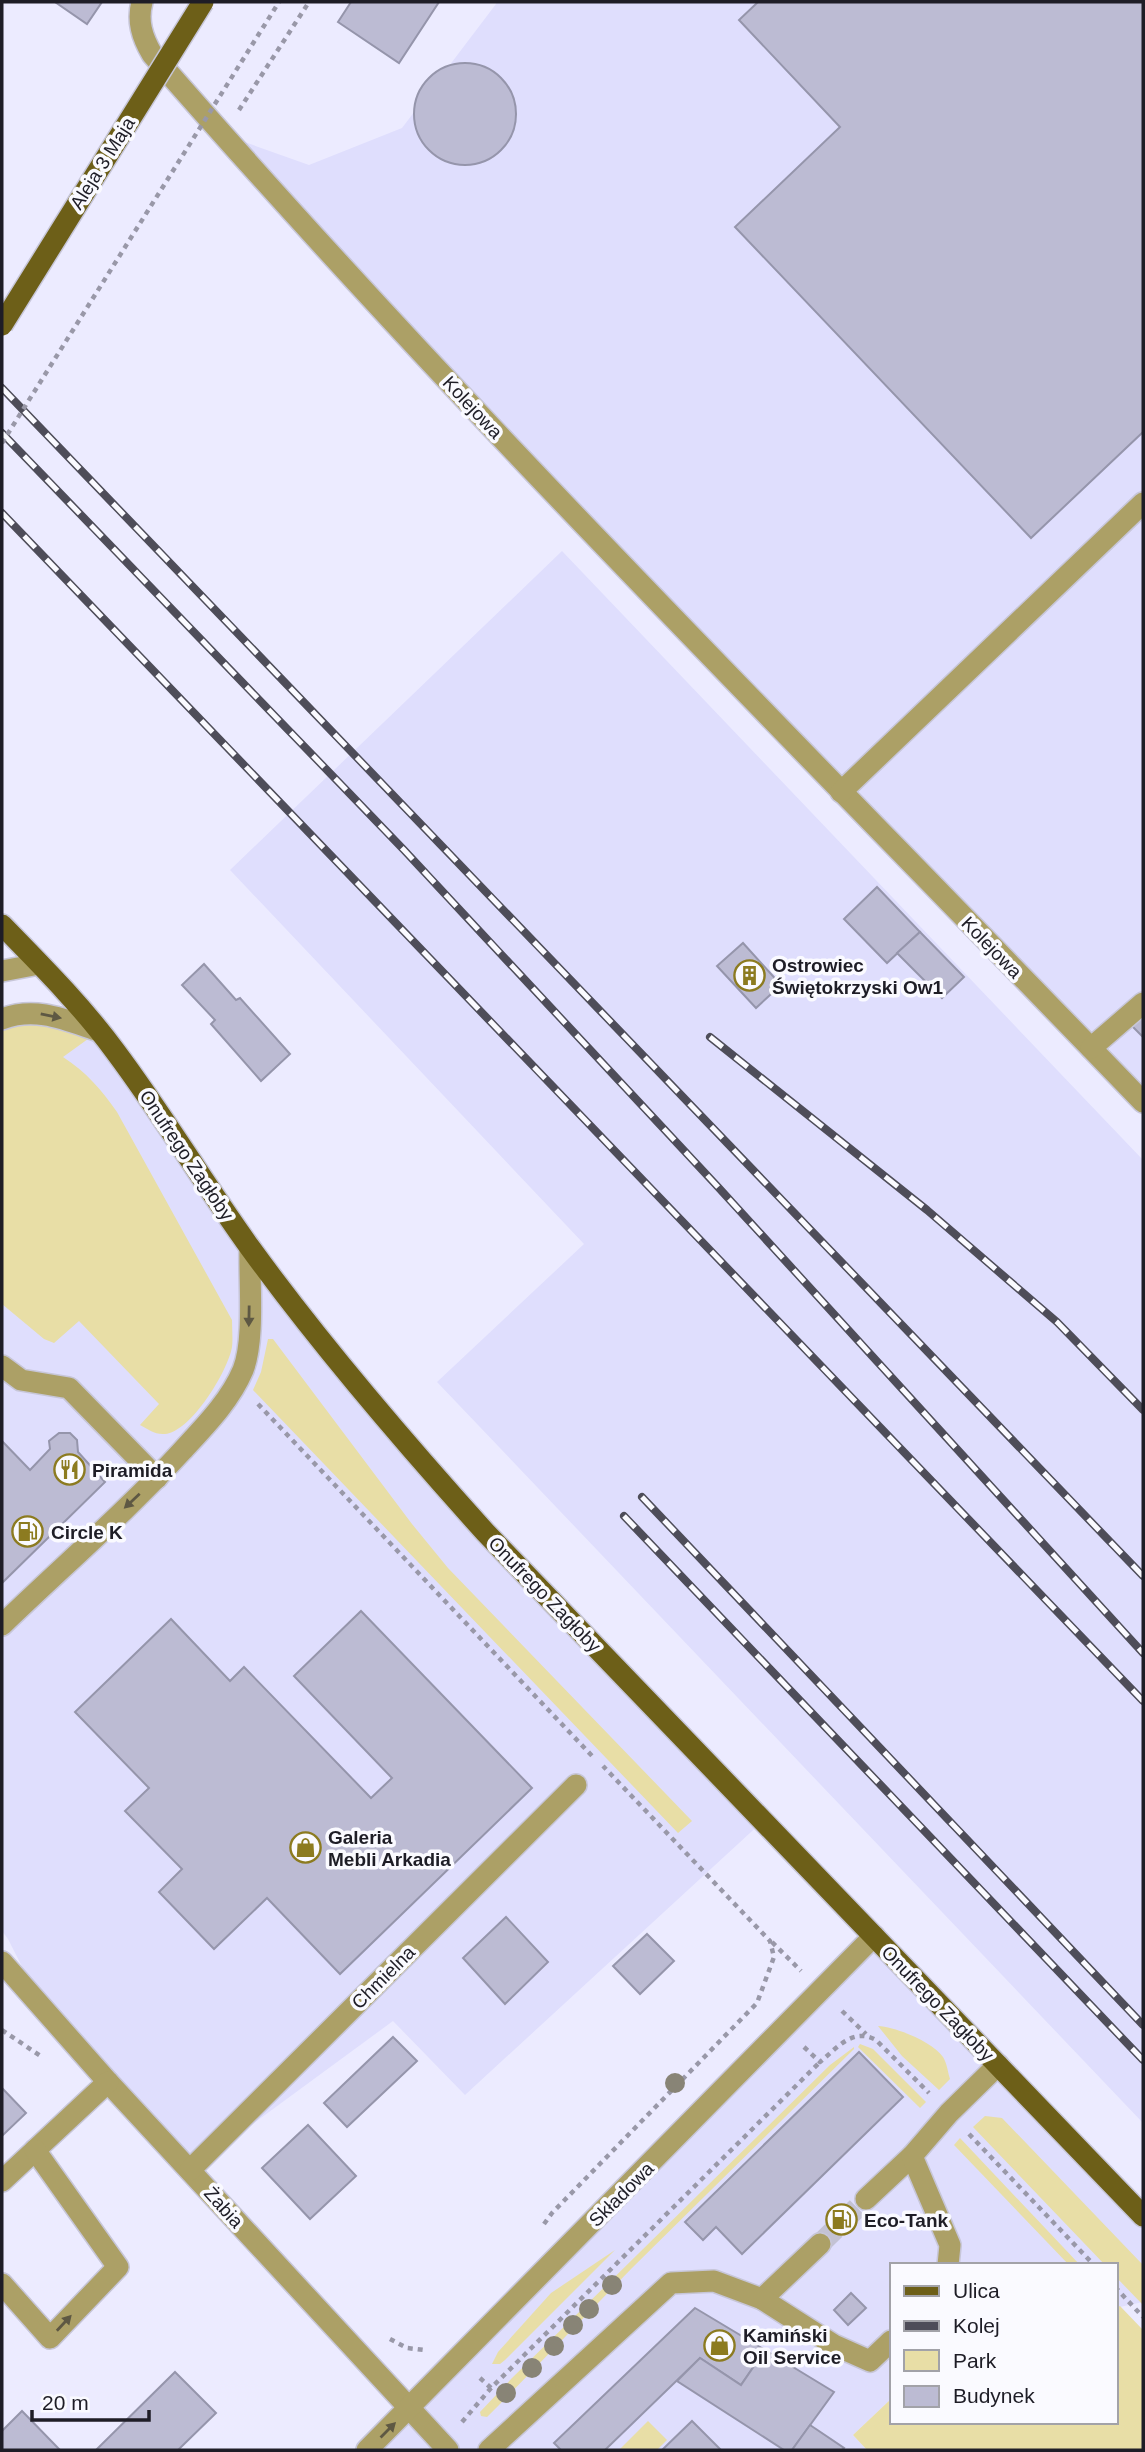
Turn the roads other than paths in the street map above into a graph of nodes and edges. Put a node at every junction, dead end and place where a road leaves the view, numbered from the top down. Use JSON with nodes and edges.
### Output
{"nodes":[{"id":1,"x":142,"y":2,"type":"edge"},
{"id":2,"x":203,"y":2,"type":"edge"},
{"id":3,"x":2,"y":325,"type":"edge"},
{"id":4,"x":1143,"y":503,"type":"edge"},
{"id":5,"x":841,"y":792,"type":"junction"},
{"id":6,"x":2,"y":925,"type":"edge"},
{"id":7,"x":39,"y":964,"type":"junction"},
{"id":8,"x":2,"y":971,"type":"edge"},
{"id":9,"x":1143,"y":1003,"type":"edge"},
{"id":10,"x":2,"y":1019,"type":"edge"},
{"id":11,"x":99,"y":1031,"type":"junction"},
{"id":12,"x":1091,"y":1048,"type":"junction"},
{"id":13,"x":1143,"y":1102,"type":"edge"},
{"id":14,"x":250,"y":1248,"type":"junction"},
{"id":15,"x":2,"y":1366,"type":"edge"},
{"id":16,"x":157,"y":1478,"type":"junction"},
{"id":17,"x":2,"y":1625,"type":"edge"},
{"id":18,"x":576,"y":1785,"type":"dead end"},
{"id":19,"x":874,"y":1936,"type":"junction"},
{"id":20,"x":2,"y":1962,"type":"edge"},
{"id":21,"x":998,"y":2065,"type":"junction"},
{"id":22,"x":108,"y":2082,"type":"junction"},
{"id":23,"x":35,"y":2150,"type":"junction"},
{"id":24,"x":912,"y":2156,"type":"junction"},
{"id":25,"x":190,"y":2170,"type":"junction"},
{"id":26,"x":2,"y":2181,"type":"edge"},
{"id":27,"x":866,"y":2199,"type":"tunnel mouth"},
{"id":28,"x":1143,"y":2216,"type":"edge"},
{"id":29,"x":820,"y":2244,"type":"tunnel mouth"},
{"id":30,"x":948,"y":2263,"type":"edge"},
{"id":31,"x":2,"y":2284,"type":"edge"},
{"id":32,"x":762,"y":2299,"type":"junction"},
{"id":33,"x":890,"y":2342,"type":"edge"},
{"id":34,"x":408,"y":2409,"type":"junction"},
{"id":35,"x":367,"y":2450,"type":"edge"},
{"id":36,"x":448,"y":2450,"type":"edge"},
{"id":37,"x":489,"y":2450,"type":"edge"}],
"edges":[{"from":1,"to":5,"type":"street","name":"Kolejowa"},
{"from":2,"to":3,"type":"main road","name":"Aleja 3 Maja","bridge":true},
{"from":4,"to":5,"type":"street"},
{"from":5,"to":12,"type":"street","name":"Kolejowa"},
{"from":6,"to":7,"type":"main road","name":"Onufrego Zagłoby"},
{"from":7,"to":8,"type":"street"},
{"from":7,"to":11,"type":"main road","name":"Onufrego Zagłoby"},
{"from":9,"to":12,"type":"street"},
{"from":10,"to":11,"type":"street","one_way":true},
{"from":11,"to":14,"type":"main road","name":"Onufrego Zagłoby"},
{"from":12,"to":13,"type":"street","name":"Kolejowa"},
{"from":14,"to":16,"type":"street","one_way":true},
{"from":14,"to":19,"type":"main road","name":"Onufrego Zagłoby"},
{"from":15,"to":16,"type":"street"},
{"from":16,"to":17,"type":"street","one_way":true},
{"from":18,"to":25,"type":"street","name":"Chmielna"},
{"from":19,"to":21,"type":"main road","name":"Onufrego Zagłoby"},
{"from":19,"to":34,"type":"street","name":"Składowa"},
{"from":20,"to":22,"type":"street","name":"Żabia"},
{"from":21,"to":24,"type":"street"},
{"from":21,"to":28,"type":"main road","name":"Onufrego Zagłoby"},
{"from":22,"to":23,"type":"street"},
{"from":22,"to":25,"type":"street","name":"Żabia"},
{"from":23,"to":26,"type":"street"},
{"from":31,"to":23,"type":"street","one_way":true},
{"from":24,"to":27,"type":"street"},
{"from":24,"to":30,"type":"street"},
{"from":25,"to":34,"type":"street","name":"Żabia"},
{"from":29,"to":32,"type":"street"},
{"from":32,"to":33,"type":"street"},
{"from":32,"to":37,"type":"street"},
{"from":35,"to":34,"type":"street","name":"Składowa","one_way":true},
{"from":34,"to":36,"type":"street","name":"Żabia"}]}
